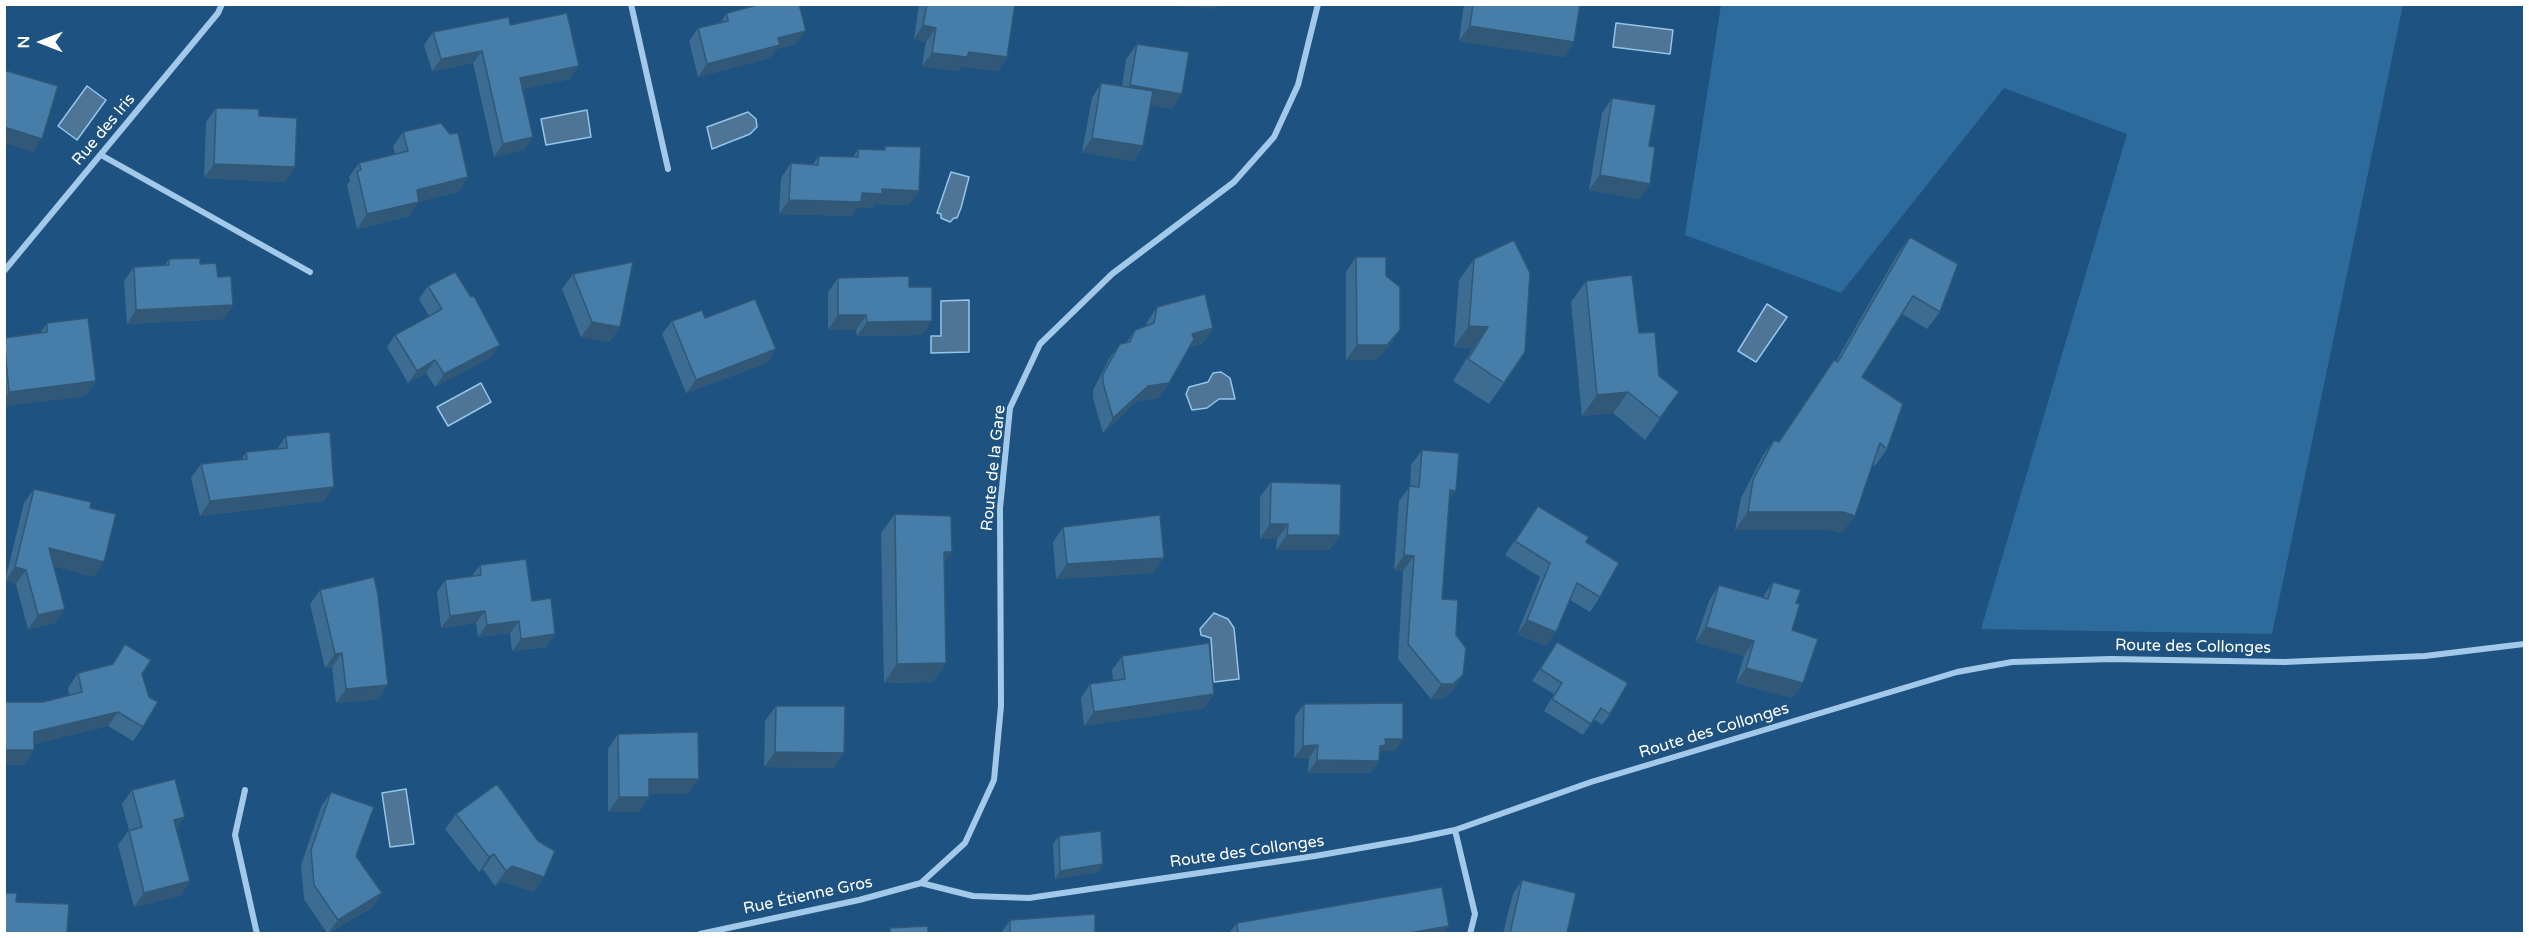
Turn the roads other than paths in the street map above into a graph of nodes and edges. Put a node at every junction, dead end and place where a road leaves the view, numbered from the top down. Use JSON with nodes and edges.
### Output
{"nodes":[{"id":1,"x":222,"y":4,"type":"edge"},
{"id":2,"x":631,"y":4,"type":"edge"},
{"id":3,"x":1318,"y":4,"type":"edge"},
{"id":4,"x":101,"y":154,"type":"junction"},
{"id":5,"x":668,"y":169,"type":"dead end"},
{"id":6,"x":4,"y":271,"type":"edge"},
{"id":7,"x":310,"y":272,"type":"dead end"},
{"id":8,"x":2524,"y":644,"type":"edge"},
{"id":9,"x":245,"y":790,"type":"dead end"},
{"id":10,"x":1455,"y":830,"type":"junction"},
{"id":11,"x":921,"y":883,"type":"junction"},
{"id":12,"x":257,"y":933,"type":"edge"},
{"id":13,"x":700,"y":933,"type":"edge"},
{"id":14,"x":1470,"y":933,"type":"edge"}],
"edges":[{"from":1,"to":4,"type":"street","name":"Rue des Iris"},
{"from":2,"to":5,"type":"street"},
{"from":3,"to":11,"type":"street","name":"Route de la Gare"},
{"from":4,"to":6,"type":"street","name":"Rue des Iris"},
{"from":4,"to":7,"type":"street"},
{"from":8,"to":10,"type":"street","name":"Route des Collonges"},
{"from":9,"to":12,"type":"street"},
{"from":10,"to":11,"type":"street","name":"Route des Collonges"},
{"from":10,"to":14,"type":"street"},
{"from":11,"to":13,"type":"street","name":"Rue Étienne Gros"}]}
